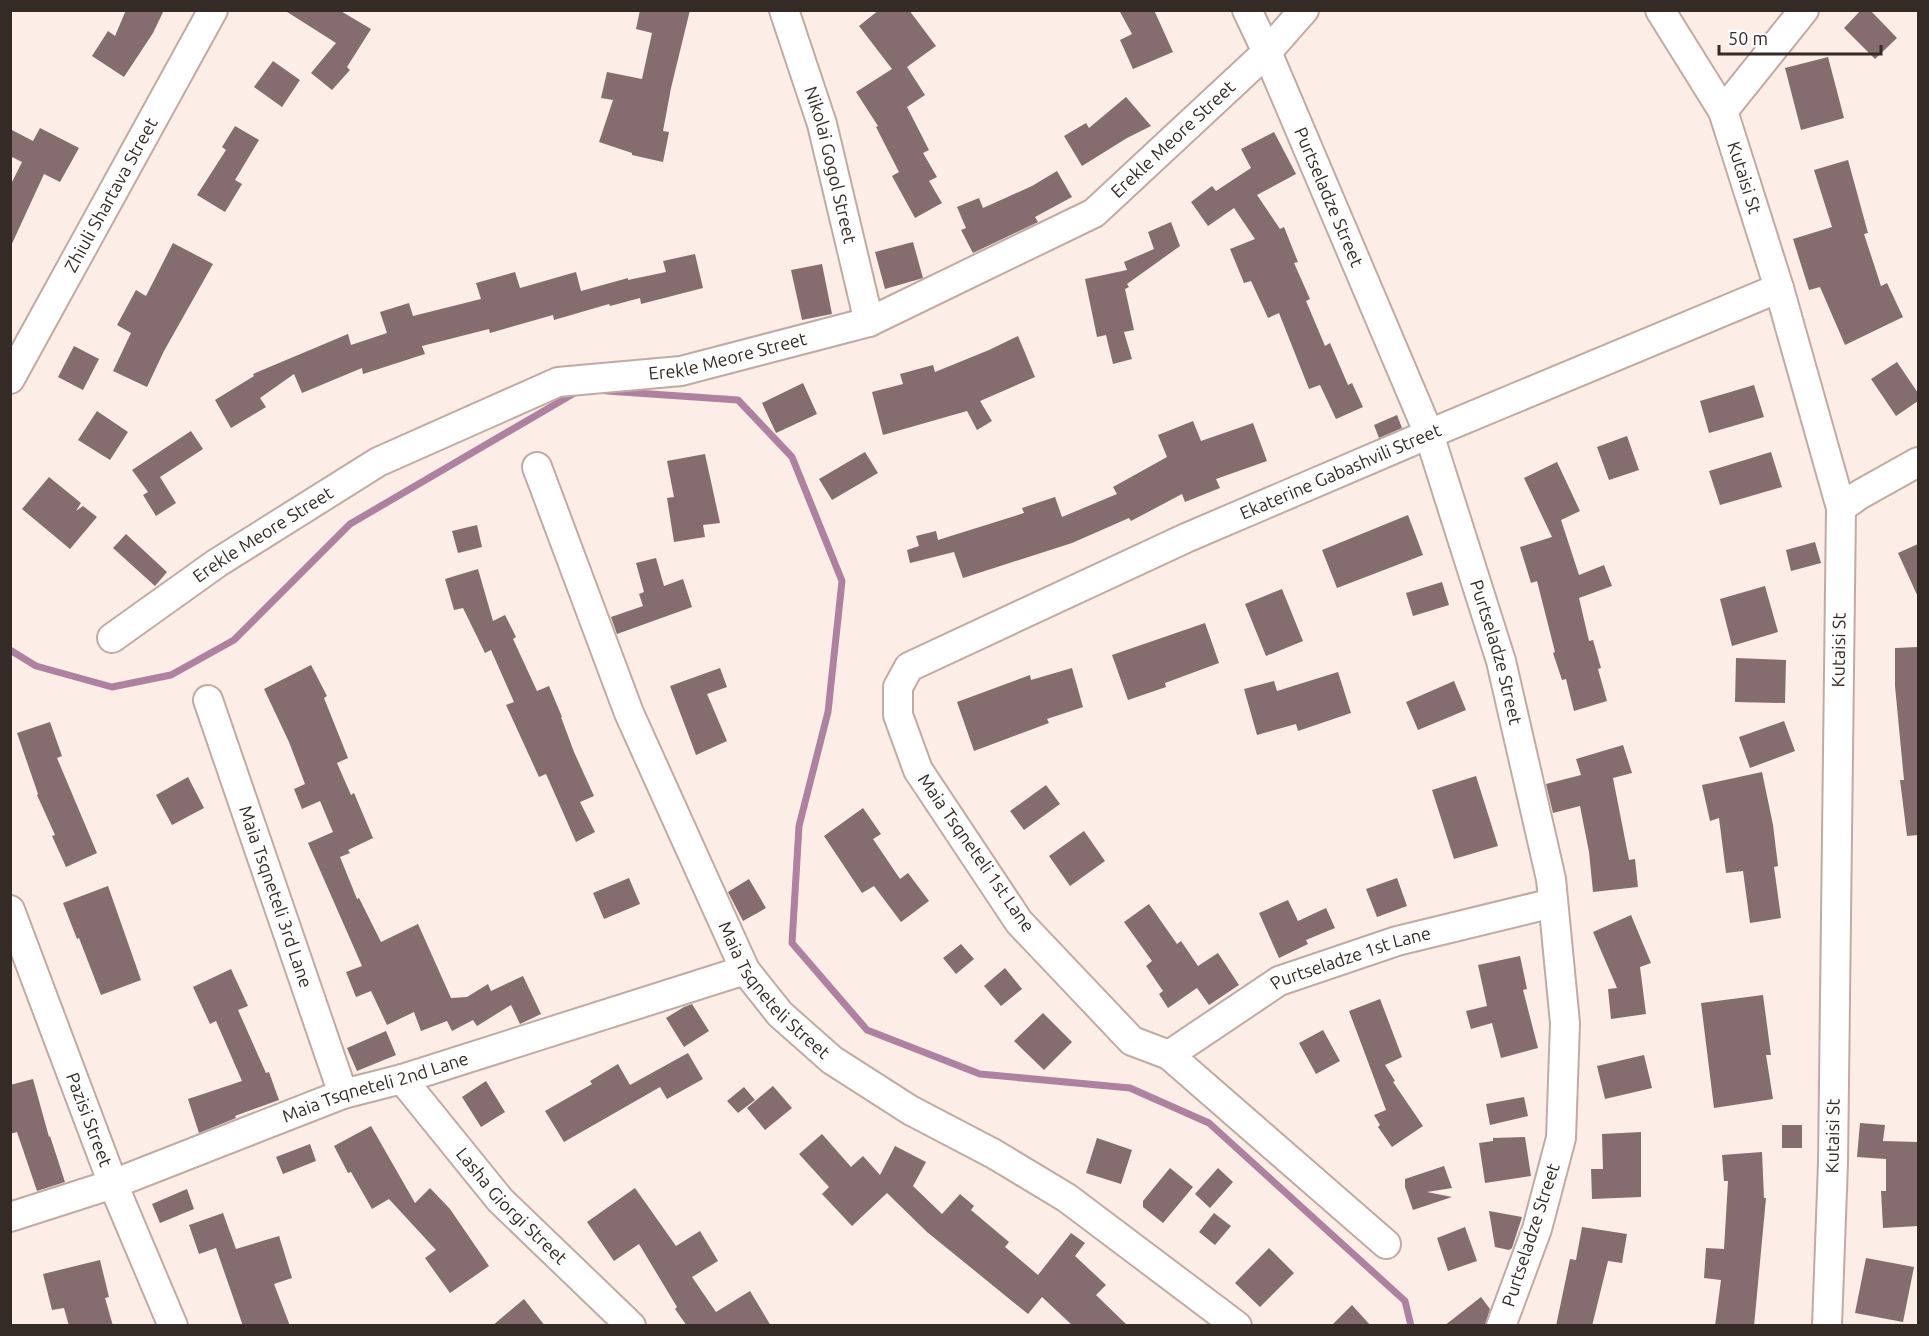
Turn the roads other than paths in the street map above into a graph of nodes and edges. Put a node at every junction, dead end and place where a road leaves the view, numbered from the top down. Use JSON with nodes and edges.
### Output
{"nodes":[{"id":1,"x":213,"y":10,"type":"edge"},
{"id":2,"x":784,"y":10,"type":"edge"},
{"id":3,"x":1247,"y":10,"type":"edge"},
{"id":4,"x":1304,"y":10,"type":"edge"},
{"id":5,"x":1660,"y":10,"type":"edge"},
{"id":6,"x":1804,"y":10,"type":"edge"},
{"id":7,"x":1267,"y":52,"type":"junction"},
{"id":8,"x":1723,"y":111,"type":"junction"},
{"id":9,"x":1779,"y":288,"type":"junction"},
{"id":10,"x":869,"y":322,"type":"junction"},
{"id":11,"x":10,"y":379,"type":"edge"},
{"id":12,"x":1429,"y":434,"type":"junction"},
{"id":13,"x":1918,"y":462,"type":"edge"},
{"id":14,"x":537,"y":467,"type":"dead end"},
{"id":15,"x":1841,"y":508,"type":"junction"},
{"id":16,"x":112,"y":638,"type":"dead end"},
{"id":17,"x":909,"y":667,"type":"joint"},
{"id":18,"x":208,"y":700,"type":"dead end"},
{"id":19,"x":1553,"y":903,"type":"junction"},
{"id":20,"x":10,"y":910,"type":"edge"},
{"id":21,"x":746,"y":970,"type":"junction"},
{"id":22,"x":1169,"y":1055,"type":"junction"},
{"id":23,"x":402,"y":1079,"type":"junction"},
{"id":24,"x":344,"y":1094,"type":"junction"},
{"id":25,"x":113,"y":1184,"type":"junction"},
{"id":26,"x":10,"y":1217,"type":"edge"},
{"id":27,"x":1386,"y":1244,"type":"dead end"},
{"id":28,"x":173,"y":1326,"type":"edge"},
{"id":29,"x":631,"y":1326,"type":"edge"},
{"id":30,"x":1237,"y":1326,"type":"edge"},
{"id":31,"x":1501,"y":1326,"type":"edge"},
{"id":32,"x":1827,"y":1326,"type":"edge"}],
"edges":[{"from":1,"to":11,"type":"street","name":"Zhiuli Shartava Street"},
{"from":2,"to":10,"type":"street","name":"Nikolai Gogol Street"},
{"from":3,"to":7,"type":"street","name":"Purtseladze Street"},
{"from":4,"to":7,"type":"street","name":"Erekle Meore Street"},
{"from":5,"to":8,"type":"street","name":"Kutaisi St"},
{"from":6,"to":8,"type":"street"},
{"from":7,"to":10,"type":"street","name":"Erekle Meore Street"},
{"from":7,"to":12,"type":"street","name":"Purtseladze Street"},
{"from":8,"to":9,"type":"street","name":"Kutaisi St"},
{"from":9,"to":12,"type":"street","name":"Ekaterine Gabashvili Street"},
{"from":9,"to":15,"type":"street","name":"Kutaisi St"},
{"from":10,"to":16,"type":"street","name":"Erekle Meore Street"},
{"from":12,"to":17,"type":"street","name":"Ekaterine Gabashvili Street"},
{"from":12,"to":19,"type":"street","name":"Purtseladze Street"},
{"from":13,"to":15,"type":"street"},
{"from":14,"to":21,"type":"street","name":"Maia Tsqneteli Street"},
{"from":15,"to":32,"type":"street","name":"Kutaisi St"},
{"from":17,"to":22,"type":"street","name":"Maia Tsqneteli 1st Lane"},
{"from":18,"to":24,"type":"street","name":"Maia Tsqneteli 3rd Lane"},
{"from":19,"to":22,"type":"street","name":"Purtseladze 1st Lane"},
{"from":19,"to":31,"type":"street","name":"Purtseladze Street"},
{"from":20,"to":25,"type":"street","name":"Pazisi Street"},
{"from":21,"to":23,"type":"street","name":"Maia Tsqneteli 2nd Lane"},
{"from":21,"to":30,"type":"street","name":"Maia Tsqneteli Street"},
{"from":22,"to":27,"type":"street","name":"Maia Tsqneteli 1st Lane"},
{"from":23,"to":24,"type":"street","name":"Maia Tsqneteli 2nd Lane"},
{"from":23,"to":29,"type":"street","name":"Lasha Giorgi Street"},
{"from":24,"to":25,"type":"street","name":"Maia Tsqneteli 2nd Lane"},
{"from":25,"to":26,"type":"street","name":"Maia Tsqneteli 2nd Lane"},
{"from":25,"to":28,"type":"street","name":"Pazisi Street"}]}
